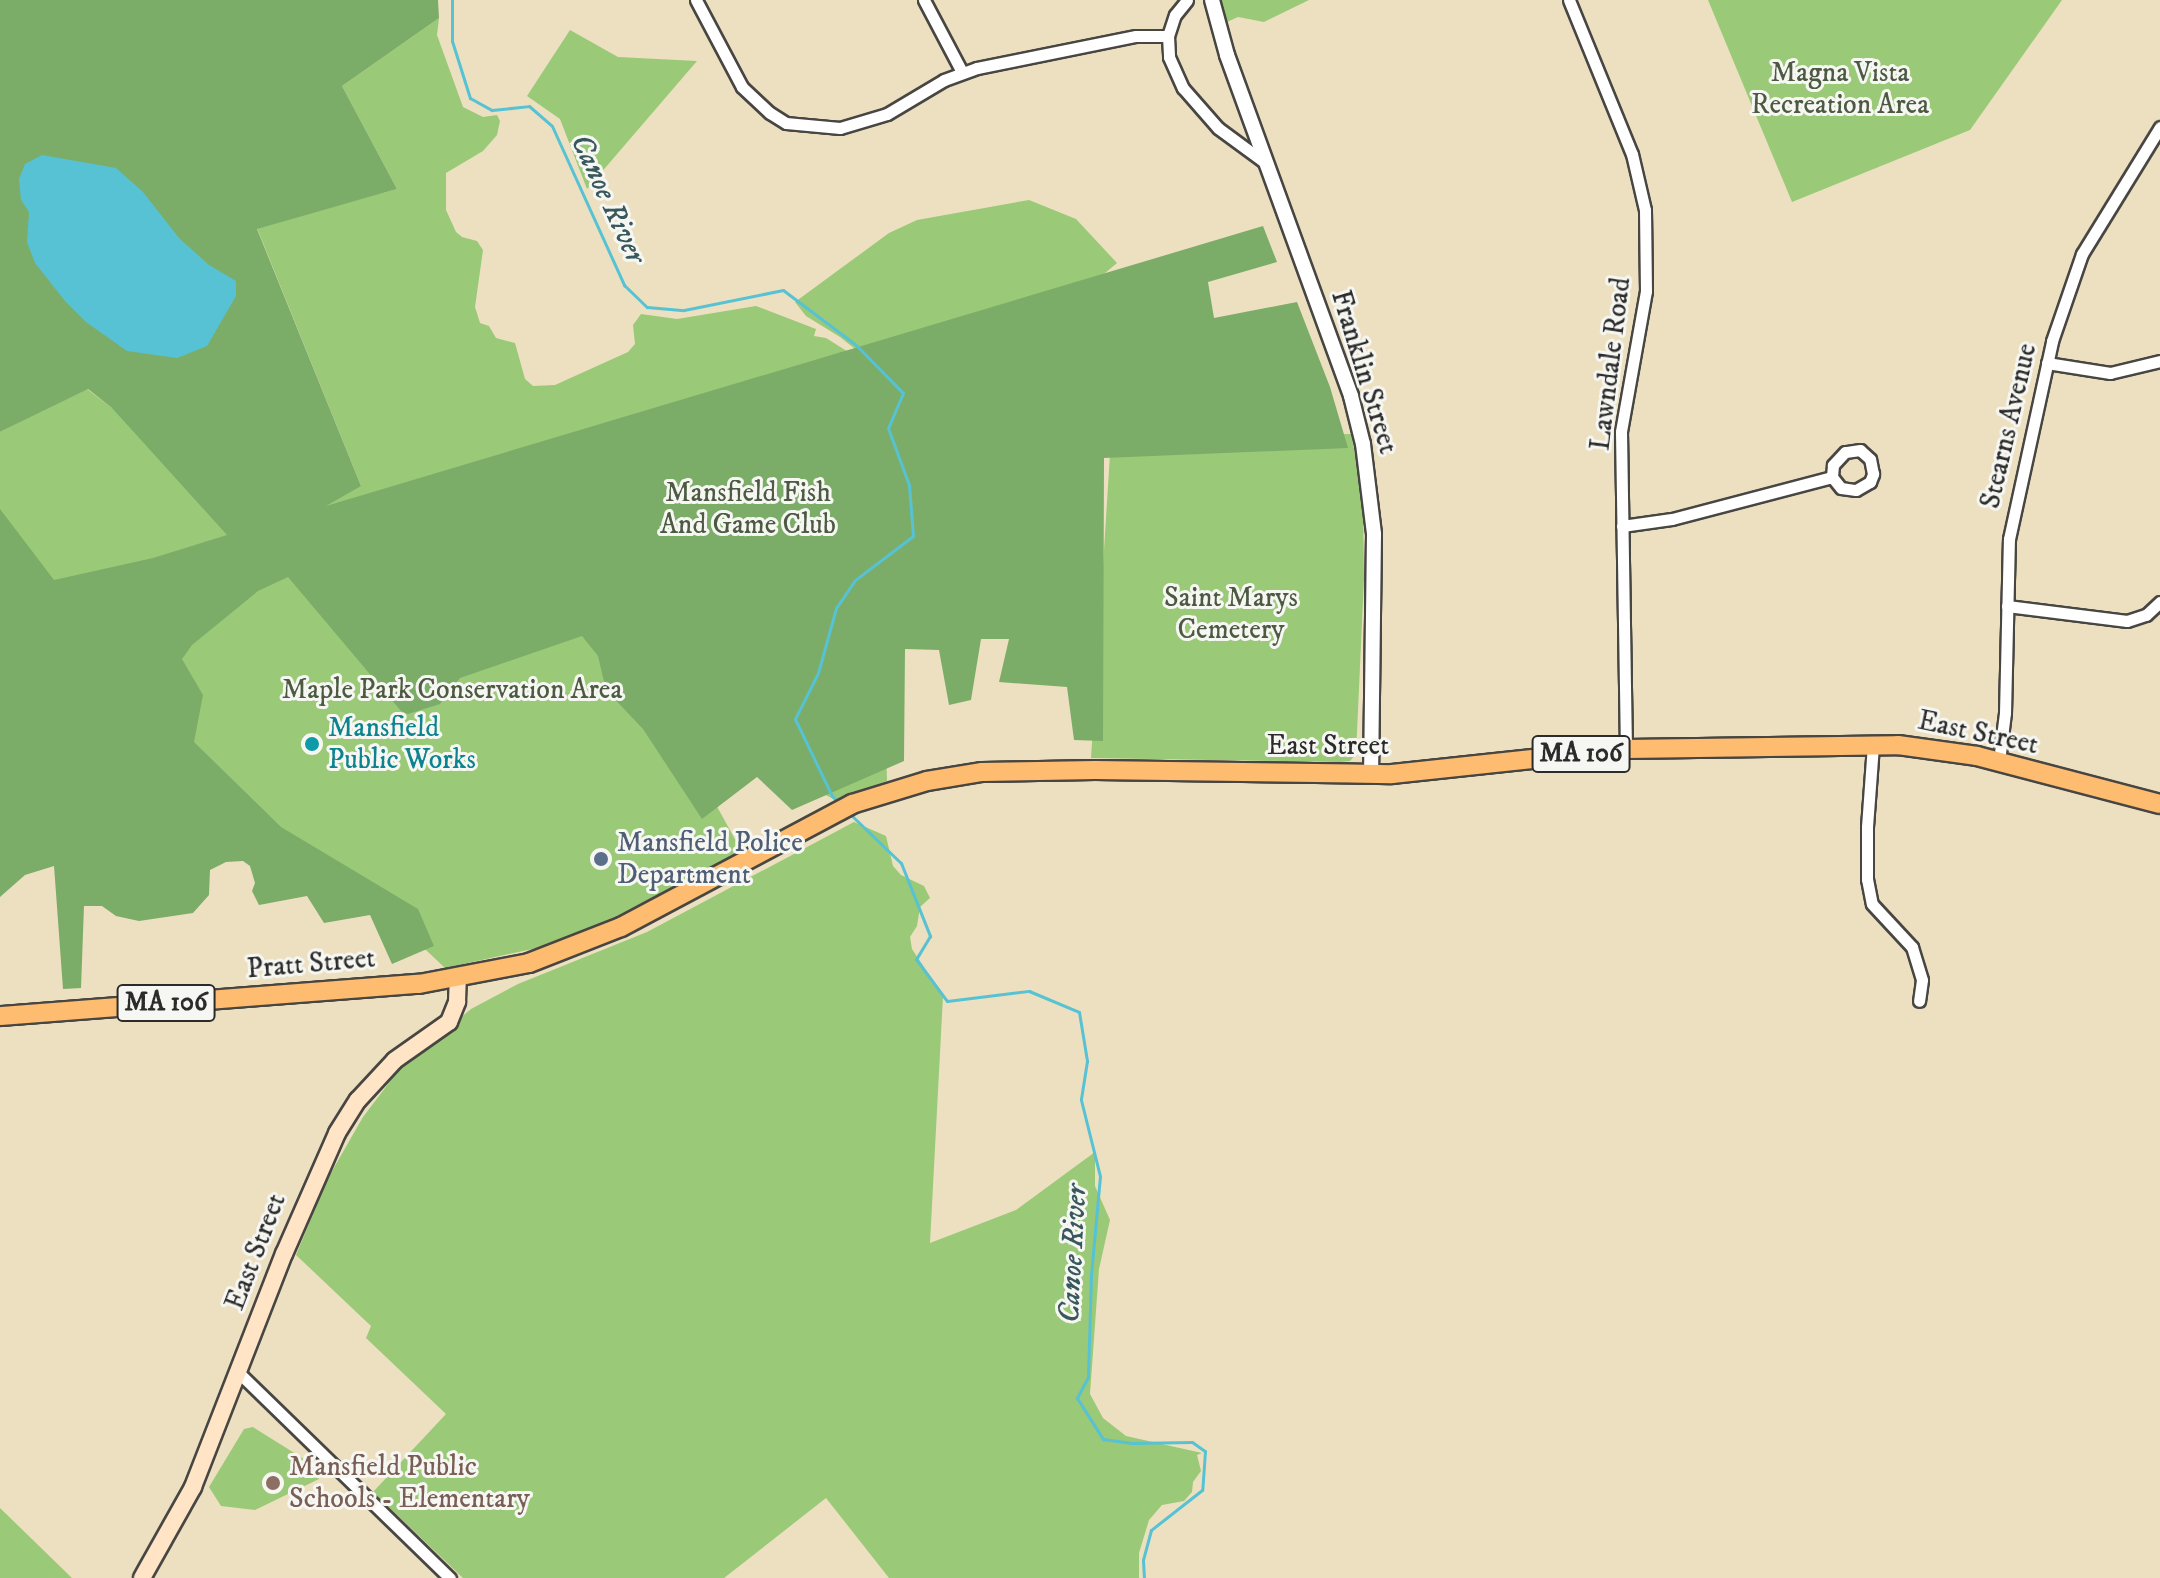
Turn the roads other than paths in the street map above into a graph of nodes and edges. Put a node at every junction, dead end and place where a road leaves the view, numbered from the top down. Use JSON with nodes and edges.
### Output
{"nodes":[{"id":1,"x":696,"y":0,"type":"edge"},
{"id":2,"x":924,"y":0,"type":"edge"},
{"id":3,"x":1187,"y":0,"type":"edge"},
{"id":4,"x":1212,"y":0,"type":"edge"},
{"id":5,"x":1569,"y":0,"type":"edge"},
{"id":6,"x":1168,"y":36,"type":"junction"},
{"id":7,"x":962,"y":72,"type":"junction"},
{"id":8,"x":2160,"y":127,"type":"edge"},
{"id":9,"x":1268,"y":165,"type":"junction"},
{"id":10,"x":2160,"y":361,"type":"edge"},
{"id":11,"x":2047,"y":363,"type":"junction"},
{"id":12,"x":1832,"y":477,"type":"dead end"},
{"id":13,"x":1622,"y":526,"type":"junction"},
{"id":14,"x":2160,"y":602,"type":"edge"},
{"id":15,"x":2007,"y":606,"type":"junction"},
{"id":16,"x":1873,"y":745,"type":"junction"},
{"id":17,"x":1626,"y":749,"type":"junction"},
{"id":18,"x":1999,"y":761,"type":"junction"},
{"id":19,"x":1371,"y":775,"type":"junction"},
{"id":20,"x":2160,"y":804,"type":"edge"},
{"id":21,"x":529,"y":963,"type":"joint"},
{"id":22,"x":458,"y":977,"type":"junction"},
{"id":23,"x":1919,"y":1001,"type":"dead end"},
{"id":24,"x":0,"y":1016,"type":"edge"},
{"id":25,"x":240,"y":1374,"type":"junction"},
{"id":26,"x":142,"y":1578,"type":"edge"},
{"id":27,"x":450,"y":1578,"type":"edge"}],
"edges":[{"from":1,"to":7,"type":"street"},
{"from":2,"to":7,"type":"street"},
{"from":3,"to":6,"type":"street"},
{"from":4,"to":9,"type":"street","name":"Franklin Street"},
{"from":5,"to":13,"type":"street","name":"Lawndale Road"},
{"from":6,"to":7,"type":"street"},
{"from":6,"to":9,"type":"street"},
{"from":8,"to":11,"type":"street","name":"Stearns Avenue"},
{"from":9,"to":19,"type":"street","name":"Franklin Street"},
{"from":10,"to":11,"type":"street"},
{"from":11,"to":15,"type":"street","name":"Stearns Avenue"},
{"from":12,"to":13,"type":"street"},
{"from":13,"to":17,"type":"street","name":"Lawndale Road"},
{"from":14,"to":15,"type":"street"},
{"from":15,"to":18,"type":"street","name":"Stearns Avenue"},
{"from":16,"to":17,"type":"main road","name":"East Street","number":"MA 106"},
{"from":16,"to":18,"type":"main road","name":"East Street","number":"MA 106"},
{"from":16,"to":23,"type":"street"},
{"from":17,"to":19,"type":"main road","name":"East Street","number":"MA 106"},
{"from":18,"to":20,"type":"main road","name":"East Street","number":"MA 106"},
{"from":19,"to":21,"type":"main road","name":"East Street","number":"MA 106"},
{"from":21,"to":22,"type":"main road","name":"Pratt Street","number":"MA 106"},
{"from":22,"to":24,"type":"main road","name":"Pratt Street","number":"MA 106"},
{"from":22,"to":25,"type":"main road","name":"East Street"},
{"from":25,"to":26,"type":"main road","name":"East Street"},
{"from":25,"to":27,"type":"street"}]}
